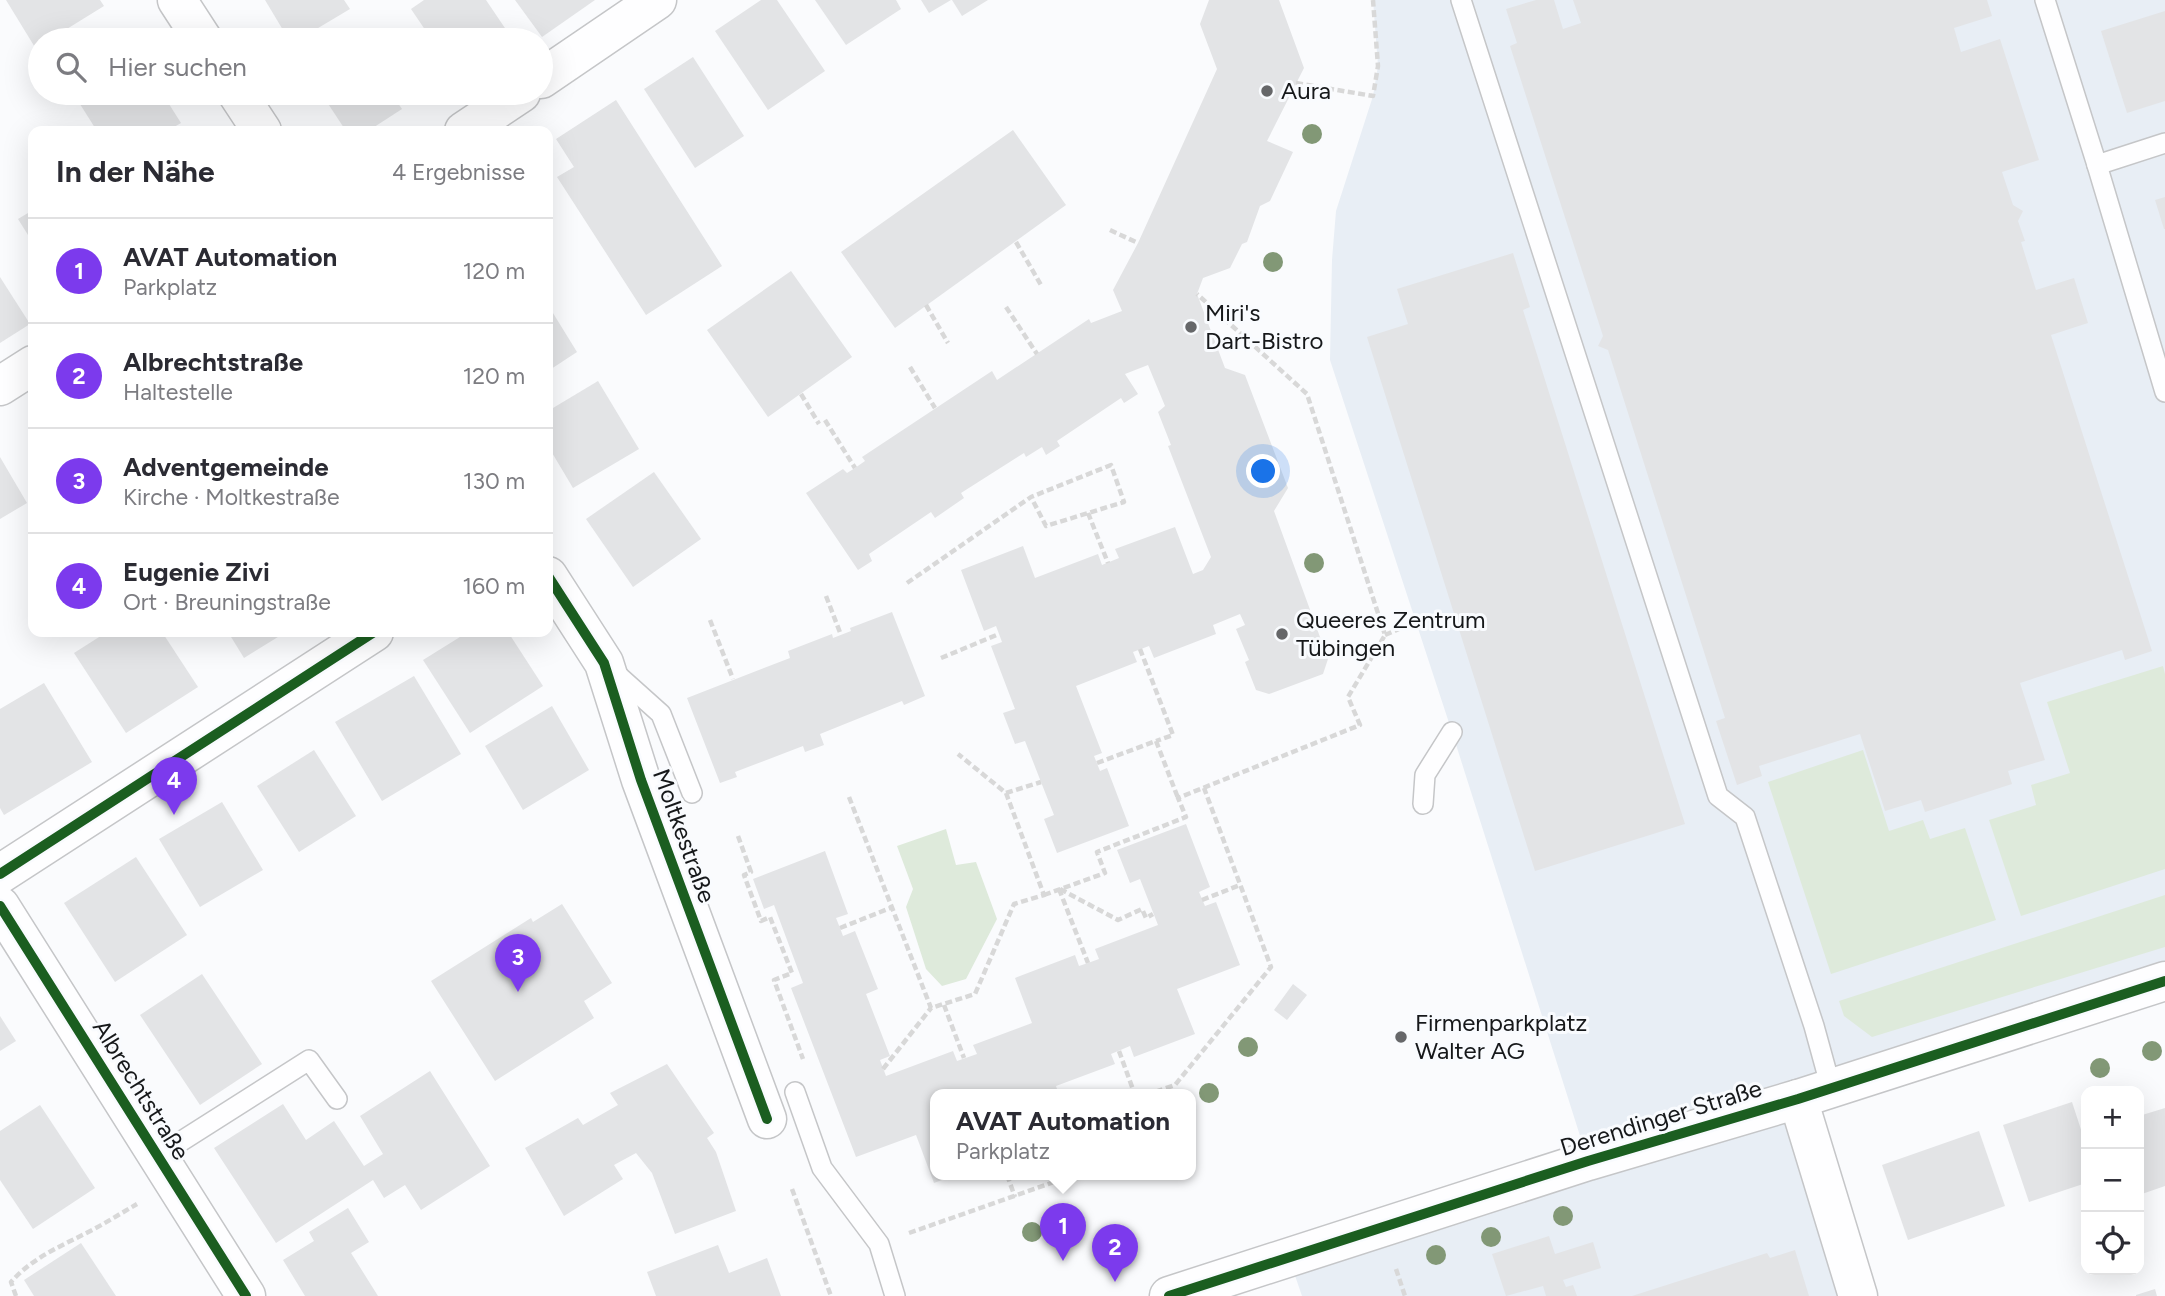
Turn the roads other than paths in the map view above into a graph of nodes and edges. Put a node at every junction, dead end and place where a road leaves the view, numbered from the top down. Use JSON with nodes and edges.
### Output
{"nodes":[{"id":1,"x":177,"y":0,"type":"edge"},
{"id":2,"x":657,"y":0,"type":"edge"},
{"id":3,"x":1461,"y":0,"type":"edge"},
{"id":4,"x":2045,"y":0,"type":"edge"},
{"id":5,"x":195,"y":28,"type":"edge"},
{"id":6,"x":553,"y":71,"type":"edge"},
{"id":7,"x":245,"y":105,"type":"edge"},
{"id":8,"x":503,"y":105,"type":"edge"},
{"id":9,"x":259,"y":126,"type":"edge"},
{"id":10,"x":472,"y":126,"type":"edge"},
{"id":11,"x":2165,"y":144,"type":"edge"},
{"id":12,"x":2097,"y":165,"type":"junction"},
{"id":13,"x":28,"y":368,"type":"edge"},
{"id":14,"x":0,"y":387,"type":"edge"},
{"id":15,"x":2165,"y":392,"type":"edge"},
{"id":16,"x":553,"y":584,"type":"edge"},
{"id":17,"x":366,"y":637,"type":"edge"},
{"id":18,"x":604,"y":663,"type":"junction"},
{"id":19,"x":1452,"y":732,"type":"dead end"},
{"id":20,"x":692,"y":793,"type":"dead end"},
{"id":21,"x":1423,"y":804,"type":"dead end"},
{"id":22,"x":0,"y":874,"type":"edge"},
{"id":23,"x":0,"y":906,"type":"edge"},
{"id":24,"x":2165,"y":981,"type":"edge"},
{"id":25,"x":795,"y":1092,"type":"dead end"},
{"id":26,"x":1815,"y":1093,"type":"junction"},
{"id":27,"x":337,"y":1099,"type":"dead end"},
{"id":28,"x":767,"y":1119,"type":"dead end"},
{"id":29,"x":158,"y":1156,"type":"junction"},
{"id":30,"x":246,"y":1296,"type":"edge"},
{"id":31,"x":895,"y":1296,"type":"edge"},
{"id":32,"x":1169,"y":1296,"type":"edge"},
{"id":33,"x":1858,"y":1296,"type":"edge"}],
"edges":[{"from":1,"to":5,"type":"street"},
{"from":2,"to":6,"type":"street"},
{"from":3,"to":26,"type":"lane"},
{"from":4,"to":12,"type":"lane"},
{"from":7,"to":9,"type":"street"},
{"from":8,"to":10,"type":"street"},
{"from":11,"to":12,"type":"lane"},
{"from":12,"to":15,"type":"lane"},
{"from":13,"to":14,"type":"street"},
{"from":16,"to":18,"type":"street","name":"Moltkestraße"},
{"from":17,"to":22,"type":"street"},
{"from":18,"to":20,"type":"lane"},
{"from":18,"to":28,"type":"street","name":"Moltkestraße"},
{"from":19,"to":21,"type":"lane"},
{"from":23,"to":29,"type":"street","name":"Albrechtstraße"},
{"from":24,"to":26,"type":"street","name":"Derendinger Straße"},
{"from":25,"to":31,"type":"lane"},
{"from":26,"to":32,"type":"street","name":"Derendinger Straße"},
{"from":26,"to":33,"type":"street"},
{"from":27,"to":29,"type":"lane"},
{"from":29,"to":30,"type":"street","name":"Albrechtstraße"}]}
